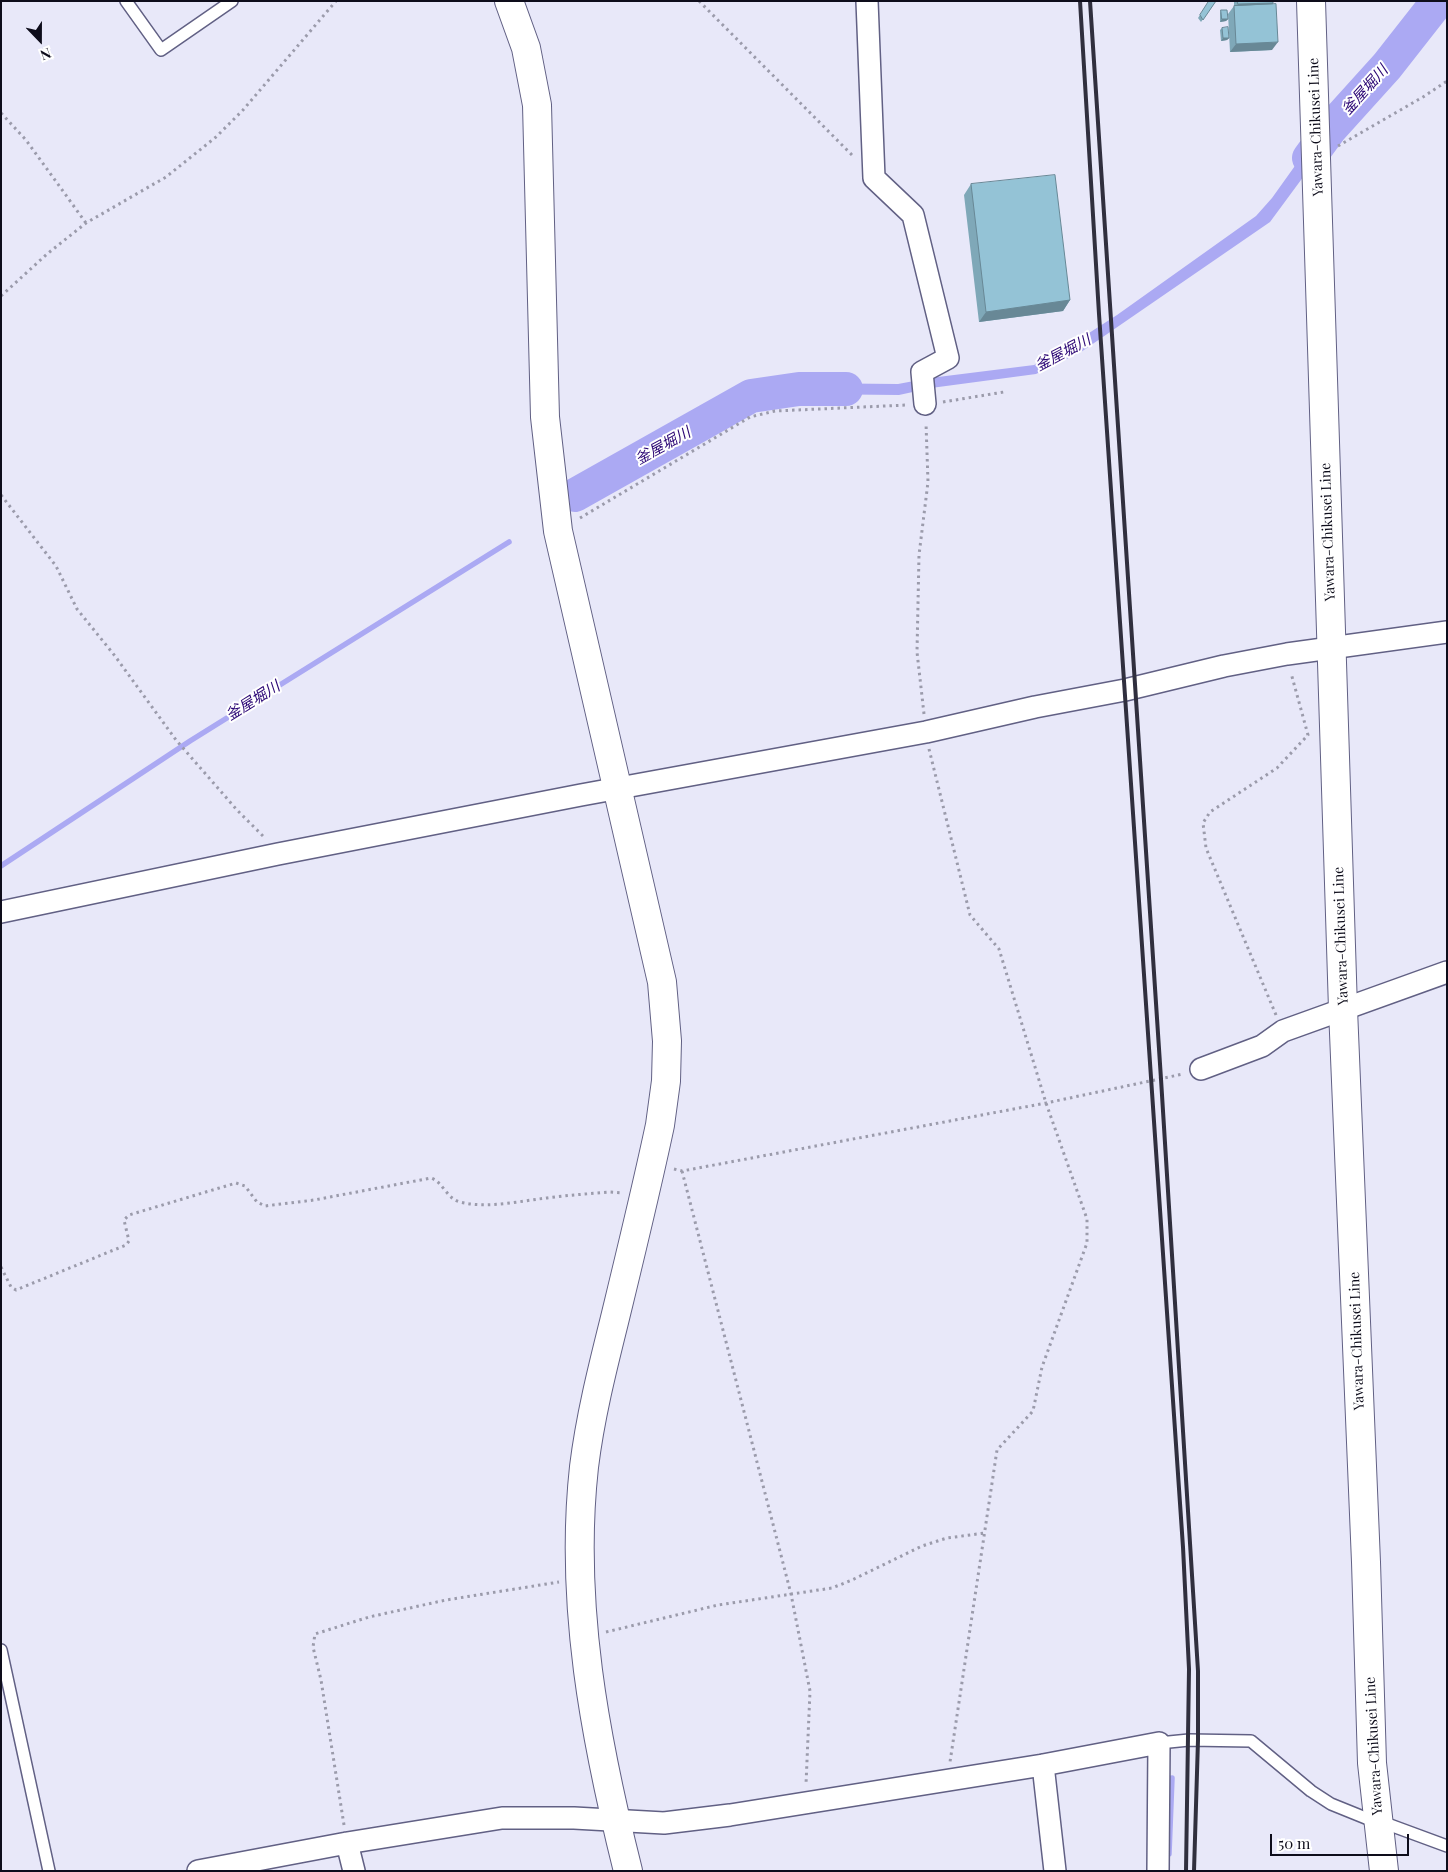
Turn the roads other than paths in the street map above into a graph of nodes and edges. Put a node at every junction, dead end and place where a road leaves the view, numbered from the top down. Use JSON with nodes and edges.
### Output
{"nodes":[{"id":1,"x":126,"y":1,"type":"edge"},
{"id":2,"x":232,"y":1,"type":"edge"},
{"id":3,"x":509,"y":1,"type":"edge"},
{"id":4,"x":867,"y":1,"type":"edge"},
{"id":5,"x":1311,"y":1,"type":"edge"},
{"id":6,"x":925,"y":404,"type":"road end"},
{"id":7,"x":1447,"y":632,"type":"edge"},
{"id":8,"x":1332,"y":648,"type":"junction"},
{"id":9,"x":617,"y":790,"type":"junction"},
{"id":10,"x":1,"y":912,"type":"edge"},
{"id":11,"x":1447,"y":972,"type":"edge"},
{"id":12,"x":1343,"y":1009,"type":"junction"},
{"id":13,"x":1201,"y":1069,"type":"road end"},
{"id":14,"x":1,"y":1650,"type":"edge"},
{"id":15,"x":1160,"y":1743,"type":"junction"},
{"id":16,"x":1043,"y":1765,"type":"junction"},
{"id":17,"x":616,"y":1821,"type":"junction"},
{"id":18,"x":1378,"y":1823,"type":"junction"},
{"id":19,"x":347,"y":1843,"type":"junction"},
{"id":20,"x":1447,"y":1846,"type":"edge"},
{"id":21,"x":49,"y":1871,"type":"edge"},
{"id":22,"x":198,"y":1871,"type":"edge"},
{"id":23,"x":354,"y":1871,"type":"edge"},
{"id":24,"x":628,"y":1871,"type":"edge"},
{"id":25,"x":1055,"y":1871,"type":"edge"},
{"id":26,"x":1158,"y":1871,"type":"edge"},
{"id":27,"x":1384,"y":1871,"type":"edge"}],
"edges":[{"from":1,"to":2,"type":"lane"},
{"from":3,"to":9,"type":"street"},
{"from":4,"to":6,"type":"street"},
{"from":5,"to":8,"type":"street","name":"Yawara-Chikusei Line"},
{"from":7,"to":8,"type":"street"},
{"from":8,"to":9,"type":"street"},
{"from":8,"to":12,"type":"street","name":"Yawara-Chikusei Line"},
{"from":9,"to":10,"type":"street"},
{"from":9,"to":17,"type":"street"},
{"from":11,"to":12,"type":"street"},
{"from":12,"to":13,"type":"street"},
{"from":12,"to":18,"type":"street","name":"Yawara-Chikusei Line"},
{"from":14,"to":21,"type":"lane"},
{"from":15,"to":16,"type":"street"},
{"from":15,"to":18,"type":"lane"},
{"from":15,"to":26,"type":"street"},
{"from":16,"to":17,"type":"street"},
{"from":16,"to":25,"type":"street"},
{"from":17,"to":19,"type":"street"},
{"from":17,"to":24,"type":"street"},
{"from":18,"to":20,"type":"lane"},
{"from":18,"to":27,"type":"street","name":"Yawara-Chikusei Line"},
{"from":19,"to":22,"type":"street"},
{"from":19,"to":23,"type":"street"}]}
